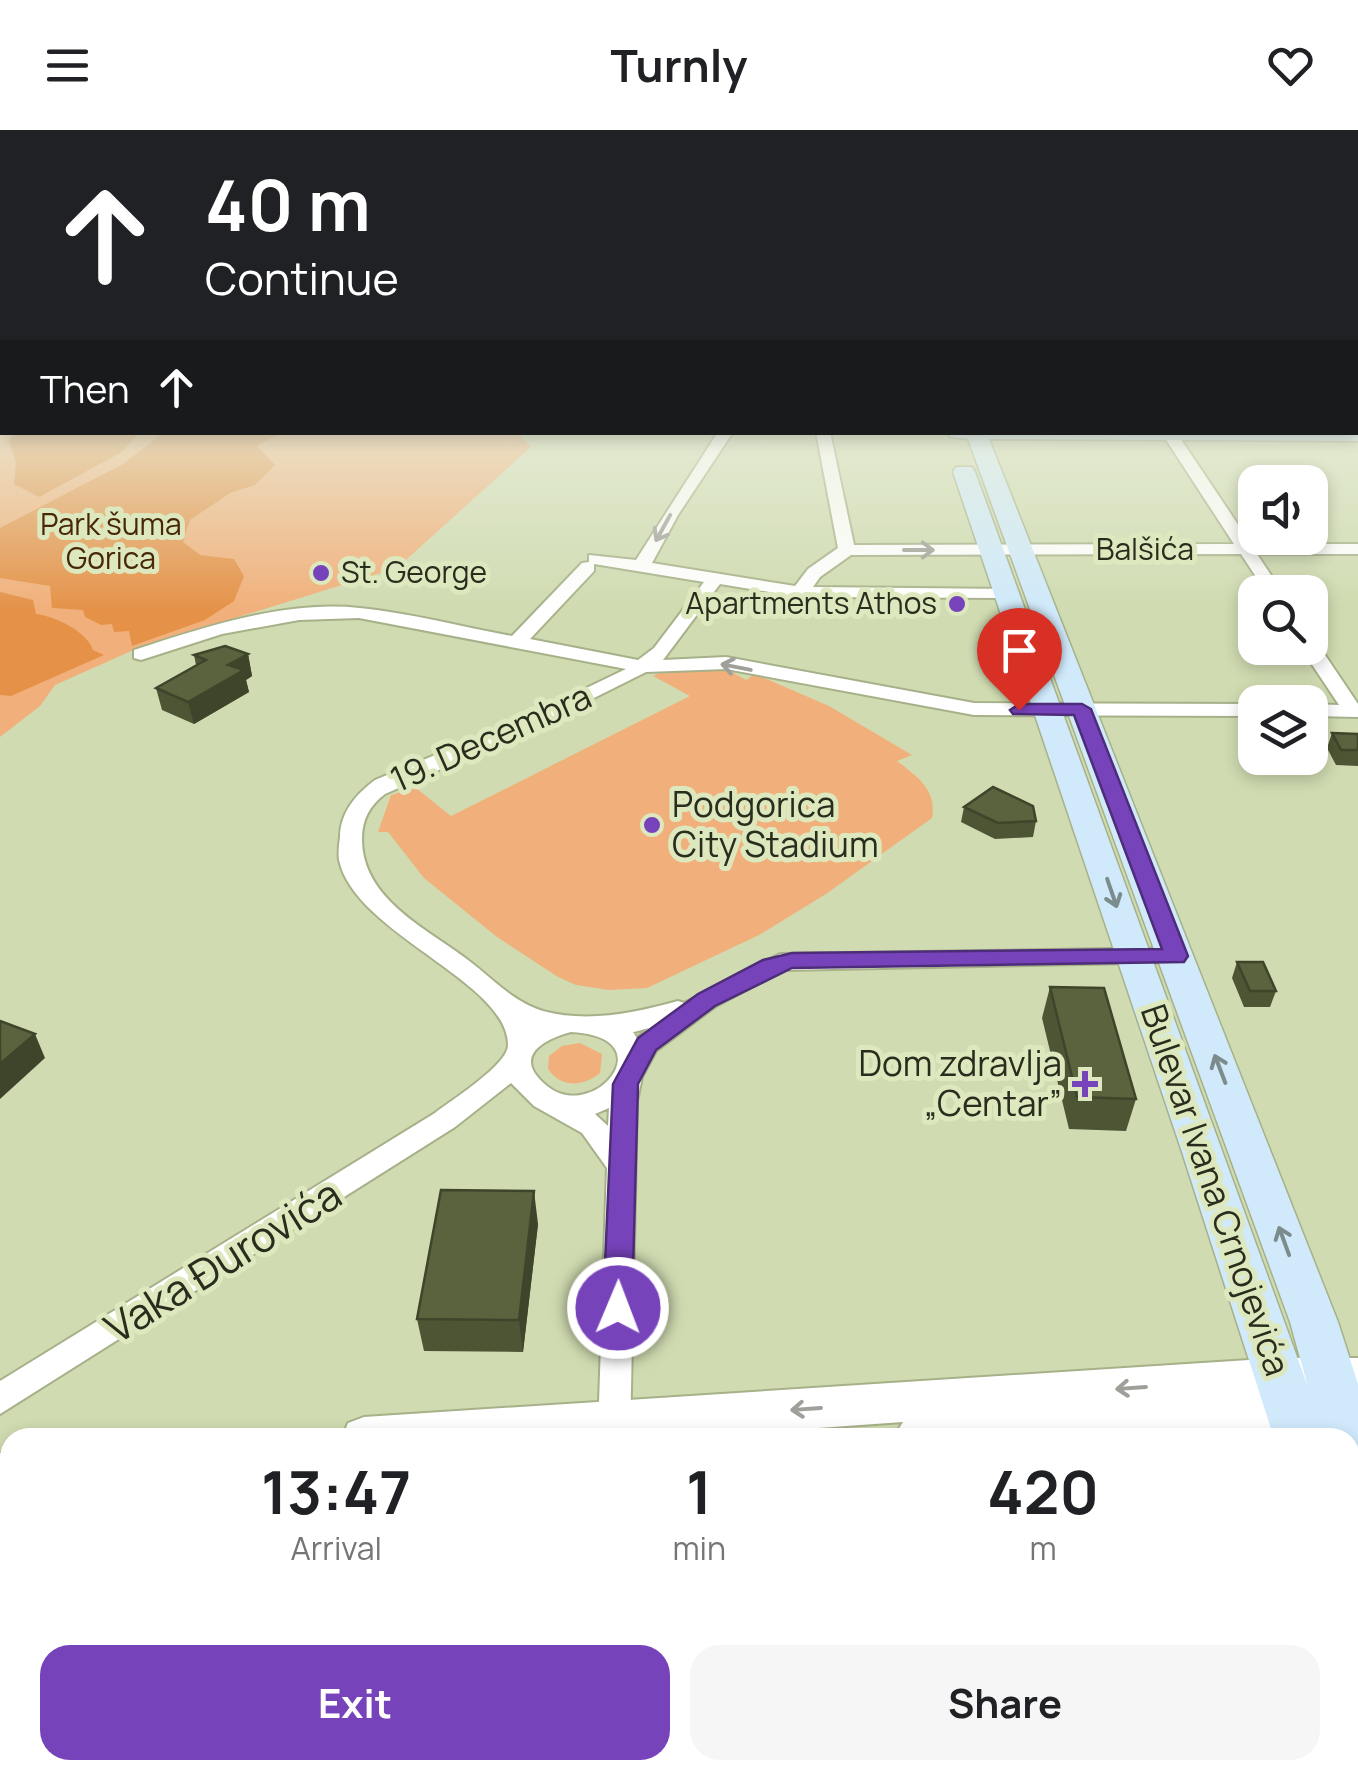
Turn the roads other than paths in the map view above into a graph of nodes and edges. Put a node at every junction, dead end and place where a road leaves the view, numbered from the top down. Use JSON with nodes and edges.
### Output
{"nodes":[{"id":1,"x":710,"y":456,"type":"edge"},
{"id":2,"x":828,"y":456,"type":"edge"},
{"id":3,"x":961,"y":456,"type":"edge"},
{"id":4,"x":982,"y":456,"type":"edge"},
{"id":5,"x":1184,"y":456,"type":"edge"},
{"id":6,"x":1238,"y":538,"type":"edge"},
{"id":7,"x":1328,"y":549,"type":"edge"},
{"id":8,"x":1358,"y":549,"type":"edge"},
{"id":9,"x":847,"y":550,"type":"junction"},
{"id":10,"x":1006,"y":550,"type":"junction"},
{"id":11,"x":1238,"y":550,"type":"edge"},
{"id":12,"x":641,"y":568,"type":"junction"},
{"id":13,"x":714,"y":580,"type":"junction"},
{"id":14,"x":800,"y":592,"type":"junction"},
{"id":15,"x":1006,"y":593,"type":"junction"},
{"id":16,"x":516,"y":643,"type":"junction"},
{"id":17,"x":141,"y":654,"type":"dead end"},
{"id":18,"x":1323,"y":665,"type":"edge"},
{"id":19,"x":642,"y":666,"type":"junction"},
{"id":20,"x":1064,"y":709,"type":"junction"},
{"id":21,"x":1238,"y":710,"type":"edge"},
{"id":22,"x":1328,"y":710,"type":"edge"},
{"id":23,"x":1356,"y":710,"type":"edge"},
{"id":24,"x":1134,"y":956,"type":"junction"},
{"id":25,"x":1176,"y":956,"type":"junction"},
{"id":26,"x":494,"y":997,"type":"junction"},
{"id":27,"x":706,"y":1000,"type":"junction"},
{"id":28,"x":582,"y":1022,"type":"junction"},
{"id":29,"x":520,"y":1052,"type":"junction"},
{"id":30,"x":630,"y":1073,"type":"junction"},
{"id":31,"x":547,"y":1101,"type":"junction"},
{"id":32,"x":445,"y":1120,"type":"junction"},
{"id":33,"x":621,"y":1166,"type":"junction"},
{"id":34,"x":0,"y":1399,"type":"edge"},
{"id":35,"x":1328,"y":1409,"type":"edge"},
{"id":36,"x":615,"y":1428,"type":"edge"},
{"id":37,"x":651,"y":1428,"type":"edge"},
{"id":38,"x":1057,"y":1428,"type":"edge"}],
"edges":[{"from":1,"to":12,"type":"street","one_way":true},
{"from":2,"to":9,"type":"street"},
{"from":3,"to":10,"type":"main road","name":"Bulevar Ivana Crnojevića"},
{"from":4,"to":10,"type":"main road","name":"Bulevar Ivana Crnojevića"},
{"from":5,"to":6,"type":"street"},
{"from":7,"to":8,"type":"street","name":"Balšića"},
{"from":9,"to":10,"type":"street","name":"Balšića","one_way":true},
{"from":9,"to":14,"type":"street"},
{"from":10,"to":11,"type":"street","name":"Balšića"},
{"from":10,"to":15,"type":"main road","name":"Bulevar Ivana Crnojevića"},
{"from":10,"to":20,"type":"main road","name":"Bulevar Ivana Crnojevića"},
{"from":12,"to":13,"type":"street"},
{"from":12,"to":16,"type":"street"},
{"from":13,"to":14,"type":"street"},
{"from":13,"to":19,"type":"street","name":"19. Decembra"},
{"from":14,"to":15,"type":"street"},
{"from":15,"to":20,"type":"main road","name":"Bulevar Ivana Crnojevića"},
{"from":16,"to":17,"type":"street","name":"19. Decembra"},
{"from":16,"to":19,"type":"street","name":"19. Decembra"},
{"from":18,"to":23,"type":"street"},
{"from":20,"to":19,"type":"street","name":"19. Decembra","one_way":true},
{"from":19,"to":26,"type":"street","name":"19. Decembra"},
{"from":20,"to":21,"type":"street","name":"19. Decembra"},
{"from":20,"to":24,"type":"main road","name":"Bulevar Ivana Crnojevića","one_way":true},
{"from":20,"to":25,"type":"main road","name":"Bulevar Ivana Crnojevića"},
{"from":22,"to":23,"type":"street"},
{"from":24,"to":25,"type":"street"},
{"from":24,"to":27,"type":"street"},
{"from":24,"to":35,"type":"main road","name":"Bulevar Ivana Crnojevića"},
{"from":35,"to":25,"type":"main road","name":"Bulevar Ivana Crnojevića","one_way":true},
{"from":26,"to":28,"type":"street","name":"19. Decembra"},
{"from":26,"to":29,"type":"street","name":"19. Decembra"},
{"from":27,"to":28,"type":"street"},
{"from":27,"to":30,"type":"street"},
{"from":28,"to":29,"type":"street"},
{"from":28,"to":30,"type":"street"},
{"from":29,"to":31,"type":"street"},
{"from":29,"to":32,"type":"street"},
{"from":30,"to":31,"type":"street"},
{"from":30,"to":33,"type":"street"},
{"from":31,"to":32,"type":"street"},
{"from":31,"to":33,"type":"street"},
{"from":32,"to":34,"type":"street","name":"Vaka Đurovića"},
{"from":33,"to":36,"type":"street"},
{"from":35,"to":37,"type":"street","one_way":true},
{"from":35,"to":38,"type":"street"}]}
